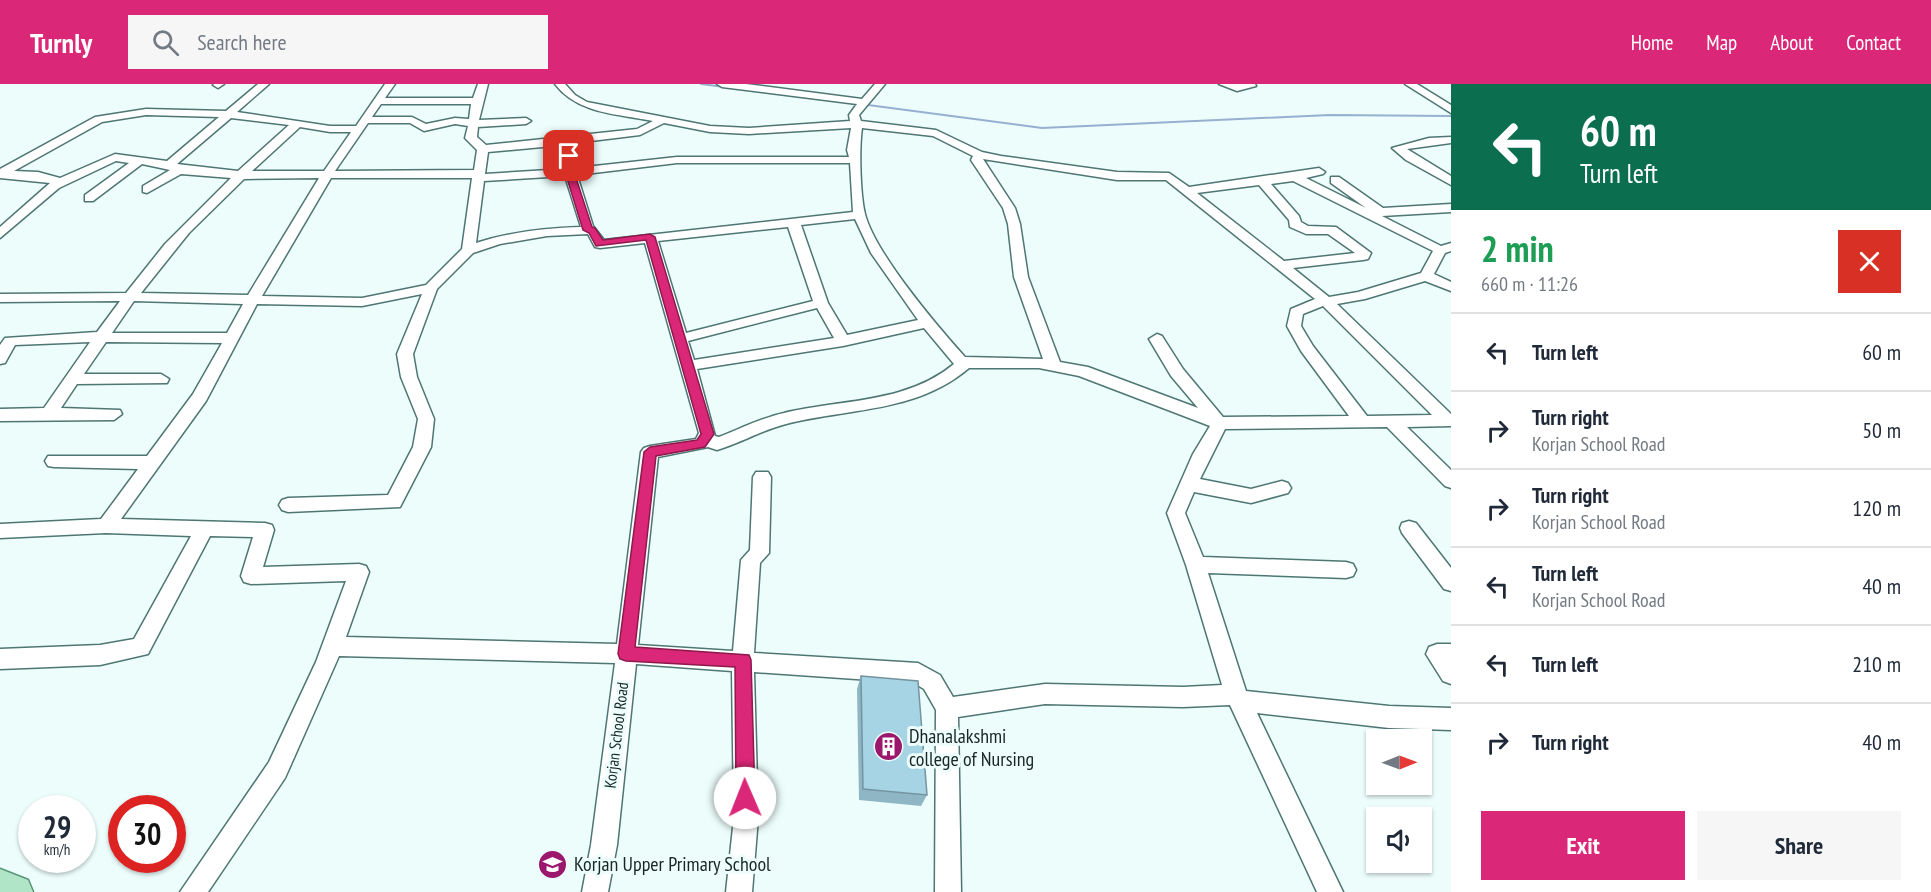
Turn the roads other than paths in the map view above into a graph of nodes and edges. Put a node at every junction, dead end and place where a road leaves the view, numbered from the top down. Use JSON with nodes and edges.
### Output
{"nodes":[{"id":1,"x":264,"y":84,"type":"edge"},
{"id":2,"x":390,"y":84,"type":"edge"},
{"id":3,"x":483,"y":84,"type":"edge"},
{"id":4,"x":560,"y":84,"type":"edge"},
{"id":5,"x":722,"y":84,"type":"edge"},
{"id":6,"x":880,"y":84,"type":"edge"},
{"id":7,"x":1224,"y":84,"type":"edge"},
{"id":8,"x":1410,"y":84,"type":"edge"},
{"id":9,"x":1251,"y":86,"type":"dead end"},
{"id":10,"x":377,"y":101,"type":"junction"},
{"id":11,"x":477,"y":101,"type":"junction"},
{"id":12,"x":863,"y":102,"type":"junction"},
{"id":13,"x":1451,"y":110,"type":"edge"},
{"id":14,"x":228,"y":114,"type":"junction"},
{"id":15,"x":662,"y":120,"type":"junction"},
{"id":16,"x":526,"y":122,"type":"dead end"},
{"id":17,"x":298,"y":123,"type":"junction"},
{"id":18,"x":362,"y":124,"type":"junction"},
{"id":19,"x":473,"y":124,"type":"junction"},
{"id":20,"x":856,"y":124,"type":"junction"},
{"id":21,"x":1451,"y":140,"type":"edge"},
{"id":22,"x":564,"y":141,"type":"junction"},
{"id":23,"x":483,"y":149,"type":"junction"},
{"id":24,"x":979,"y":155,"type":"junction"},
{"id":25,"x":856,"y":160,"type":"junction"},
{"id":26,"x":139,"y":161,"type":"junction"},
{"id":27,"x":174,"y":167,"type":"junction"},
{"id":28,"x":570,"y":172,"type":"junction"},
{"id":29,"x":1319,"y":172,"type":"dead end"},
{"id":30,"x":1,"y":174,"type":"edge"},
{"id":31,"x":242,"y":175,"type":"junction"},
{"id":32,"x":326,"y":176,"type":"junction"},
{"id":33,"x":478,"y":176,"type":"junction"},
{"id":34,"x":1295,"y":177,"type":"junction"},
{"id":35,"x":1261,"y":180,"type":"junction"},
{"id":36,"x":1335,"y":180,"type":"dead end"},
{"id":37,"x":1451,"y":181,"type":"edge"},
{"id":38,"x":62,"y":182,"type":"junction"},
{"id":39,"x":147,"y":189,"type":"dead end"},
{"id":40,"x":1185,"y":191,"type":"junction"},
{"id":41,"x":89,"y":198,"type":"dead end"},
{"id":42,"x":1451,"y":207,"type":"edge"},
{"id":43,"x":859,"y":215,"type":"junction"},
{"id":44,"x":793,"y":222,"type":"junction"},
{"id":45,"x":588,"y":230,"type":"junction"},
{"id":46,"x":0,"y":234,"type":"edge"},
{"id":47,"x":650,"y":237,"type":"junction"},
{"id":48,"x":1445,"y":249,"type":"edge"},
{"id":49,"x":468,"y":250,"type":"junction"},
{"id":50,"x":1284,"y":265,"type":"junction"},
{"id":51,"x":1426,"y":276,"type":"junction"},
{"id":52,"x":1451,"y":287,"type":"edge"},
{"id":53,"x":431,"y":288,"type":"junction"},
{"id":54,"x":133,"y":297,"type":"junction"},
{"id":55,"x":0,"y":298,"type":"edge"},
{"id":56,"x":253,"y":299,"type":"junction"},
{"id":57,"x":1326,"y":301,"type":"junction"},
{"id":58,"x":821,"y":303,"type":"junction"},
{"id":59,"x":927,"y":323,"type":"junction"},
{"id":60,"x":101,"y":337,"type":"junction"},
{"id":61,"x":232,"y":338,"type":"junction"},
{"id":62,"x":679,"y":339,"type":"junction"},
{"id":63,"x":1157,"y":339,"type":"dead end"},
{"id":64,"x":747,"y":340,"type":"junction"},
{"id":65,"x":843,"y":342,"type":"junction"},
{"id":66,"x":0,"y":359,"type":"edge"},
{"id":67,"x":966,"y":362,"type":"junction"},
{"id":68,"x":1053,"y":365,"type":"junction"},
{"id":69,"x":686,"y":366,"type":"junction"},
{"id":70,"x":72,"y":379,"type":"junction"},
{"id":71,"x":161,"y":379,"type":"dead end"},
{"id":72,"x":49,"y":414,"type":"junction"},
{"id":73,"x":114,"y":414,"type":"dead end"},
{"id":74,"x":0,"y":415,"type":"edge"},
{"id":75,"x":1449,"y":420,"type":"edge"},
{"id":76,"x":1362,"y":422,"type":"junction"},
{"id":77,"x":1391,"y":422,"type":"junction"},
{"id":78,"x":1220,"y":423,"type":"junction"},
{"id":79,"x":709,"y":440,"type":"dead end"},
{"id":80,"x":54,"y":461,"type":"dead end"},
{"id":81,"x":152,"y":463,"type":"junction"},
{"id":82,"x":762,"y":477,"type":"dead end"},
{"id":83,"x":1451,"y":481,"type":"edge"},
{"id":84,"x":1190,"y":484,"type":"junction"},
{"id":85,"x":1282,"y":488,"type":"dead end"},
{"id":86,"x":288,"y":505,"type":"dead end"},
{"id":87,"x":106,"y":526,"type":"junction"},
{"id":88,"x":1409,"y":528,"type":"dead end"},
{"id":89,"x":204,"y":529,"type":"junction"},
{"id":90,"x":0,"y":531,"type":"edge"},
{"id":91,"x":1196,"y":565,"type":"junction"},
{"id":92,"x":1346,"y":570,"type":"dead end"},
{"id":93,"x":1451,"y":583,"type":"edge"},
{"id":94,"x":333,"y":646,"type":"junction"},
{"id":95,"x":1451,"y":653,"type":"edge"},
{"id":96,"x":626,"y":654,"type":"junction"},
{"id":97,"x":0,"y":659,"type":"edge"},
{"id":98,"x":743,"y":660,"type":"junction"},
{"id":99,"x":1451,"y":674,"type":"edge"},
{"id":100,"x":1238,"y":697,"type":"junction"},
{"id":101,"x":947,"y":708,"type":"junction"},
{"id":102,"x":1451,"y":719,"type":"edge"},
{"id":103,"x":0,"y":886,"type":"edge"},
{"id":104,"x":16,"y":892,"type":"edge"},
{"id":105,"x":193,"y":892,"type":"edge"},
{"id":106,"x":595,"y":892,"type":"edge"},
{"id":107,"x":739,"y":892,"type":"edge"},
{"id":108,"x":948,"y":892,"type":"edge"},
{"id":109,"x":1330,"y":892,"type":"edge"}],
"edges":[{"from":1,"to":14,"type":"street"},
{"from":2,"to":10,"type":"street"},
{"from":3,"to":11,"type":"street"},
{"from":4,"to":15,"type":"street"},
{"from":5,"to":12,"type":"street"},
{"from":6,"to":12,"type":"street"},
{"from":7,"to":9,"type":"street"},
{"from":8,"to":13,"type":"street"},
{"from":10,"to":11,"type":"street"},
{"from":10,"to":18,"type":"street"},
{"from":11,"to":19,"type":"street"},
{"from":12,"to":20,"type":"street"},
{"from":14,"to":17,"type":"street"},
{"from":14,"to":27,"type":"street"},
{"from":14,"to":30,"type":"street"},
{"from":15,"to":20,"type":"street"},
{"from":15,"to":22,"type":"street"},
{"from":16,"to":19,"type":"street"},
{"from":17,"to":18,"type":"street"},
{"from":17,"to":31,"type":"street"},
{"from":18,"to":19,"type":"street"},
{"from":18,"to":32,"type":"street"},
{"from":19,"to":23,"type":"street"},
{"from":20,"to":24,"type":"street"},
{"from":20,"to":25,"type":"street"},
{"from":21,"to":37,"type":"street"},
{"from":22,"to":23,"type":"street"},
{"from":22,"to":28,"type":"street"},
{"from":23,"to":33,"type":"street"},
{"from":24,"to":40,"type":"street"},
{"from":24,"to":68,"type":"street"},
{"from":25,"to":28,"type":"street"},
{"from":25,"to":43,"type":"street"},
{"from":26,"to":27,"type":"street"},
{"from":26,"to":38,"type":"street"},
{"from":26,"to":41,"type":"street"},
{"from":27,"to":31,"type":"street"},
{"from":27,"to":39,"type":"street"},
{"from":28,"to":33,"type":"street"},
{"from":28,"to":45,"type":"street"},
{"from":29,"to":34,"type":"street"},
{"from":30,"to":38,"type":"street"},
{"from":31,"to":32,"type":"street"},
{"from":31,"to":54,"type":"street"},
{"from":32,"to":33,"type":"street"},
{"from":32,"to":56,"type":"street"},
{"from":33,"to":49,"type":"street"},
{"from":34,"to":35,"type":"street"},
{"from":34,"to":48,"type":"street"},
{"from":35,"to":40,"type":"street"},
{"from":35,"to":50,"type":"street"},
{"from":36,"to":42,"type":"street"},
{"from":38,"to":46,"type":"street"},
{"from":40,"to":50,"type":"street"},
{"from":43,"to":44,"type":"street"},
{"from":43,"to":59,"type":"street"},
{"from":44,"to":47,"type":"street"},
{"from":44,"to":58,"type":"street"},
{"from":45,"to":47,"type":"street"},
{"from":45,"to":49,"type":"street"},
{"from":47,"to":62,"type":"street","name":"Korjan School Road"},
{"from":48,"to":51,"type":"street"},
{"from":49,"to":53,"type":"street"},
{"from":50,"to":57,"type":"street"},
{"from":51,"to":52,"type":"street"},
{"from":51,"to":57,"type":"street"},
{"from":53,"to":56,"type":"street"},
{"from":53,"to":86,"type":"street"},
{"from":54,"to":55,"type":"street"},
{"from":54,"to":56,"type":"street"},
{"from":54,"to":60,"type":"street"},
{"from":56,"to":61,"type":"street"},
{"from":57,"to":75,"type":"street"},
{"from":57,"to":76,"type":"street"},
{"from":58,"to":64,"type":"street"},
{"from":58,"to":65,"type":"street"},
{"from":59,"to":65,"type":"street"},
{"from":59,"to":67,"type":"street"},
{"from":60,"to":61,"type":"street"},
{"from":60,"to":66,"type":"street"},
{"from":60,"to":70,"type":"street"},
{"from":61,"to":81,"type":"street"},
{"from":62,"to":64,"type":"street"},
{"from":62,"to":69,"type":"street","name":"Korjan School Road"},
{"from":63,"to":78,"type":"street"},
{"from":64,"to":65,"type":"street"},
{"from":64,"to":69,"type":"street"},
{"from":67,"to":68,"type":"street"},
{"from":67,"to":79,"type":"street"},
{"from":68,"to":78,"type":"street"},
{"from":69,"to":96,"type":"street","name":"Korjan School Road"},
{"from":70,"to":71,"type":"street"},
{"from":70,"to":72,"type":"street"},
{"from":72,"to":73,"type":"street"},
{"from":72,"to":74,"type":"street"},
{"from":75,"to":77,"type":"street"},
{"from":76,"to":77,"type":"street"},
{"from":76,"to":78,"type":"street"},
{"from":77,"to":83,"type":"street"},
{"from":78,"to":84,"type":"street"},
{"from":80,"to":81,"type":"street"},
{"from":81,"to":87,"type":"street"},
{"from":82,"to":98,"type":"street"},
{"from":84,"to":85,"type":"street"},
{"from":84,"to":91,"type":"street"},
{"from":87,"to":89,"type":"street"},
{"from":87,"to":90,"type":"street"},
{"from":88,"to":93,"type":"street"},
{"from":89,"to":94,"type":"street"},
{"from":89,"to":97,"type":"street"},
{"from":91,"to":92,"type":"street"},
{"from":91,"to":100,"type":"street"},
{"from":94,"to":96,"type":"street"},
{"from":94,"to":105,"type":"street"},
{"from":95,"to":99,"type":"street"},
{"from":96,"to":98,"type":"street"},
{"from":96,"to":106,"type":"street","name":"Korjan School Road"},
{"from":98,"to":101,"type":"street"},
{"from":98,"to":107,"type":"street"},
{"from":100,"to":101,"type":"street"},
{"from":100,"to":102,"type":"street"},
{"from":100,"to":109,"type":"street"},
{"from":101,"to":108,"type":"street"},
{"from":103,"to":104,"type":"main road"}]}
